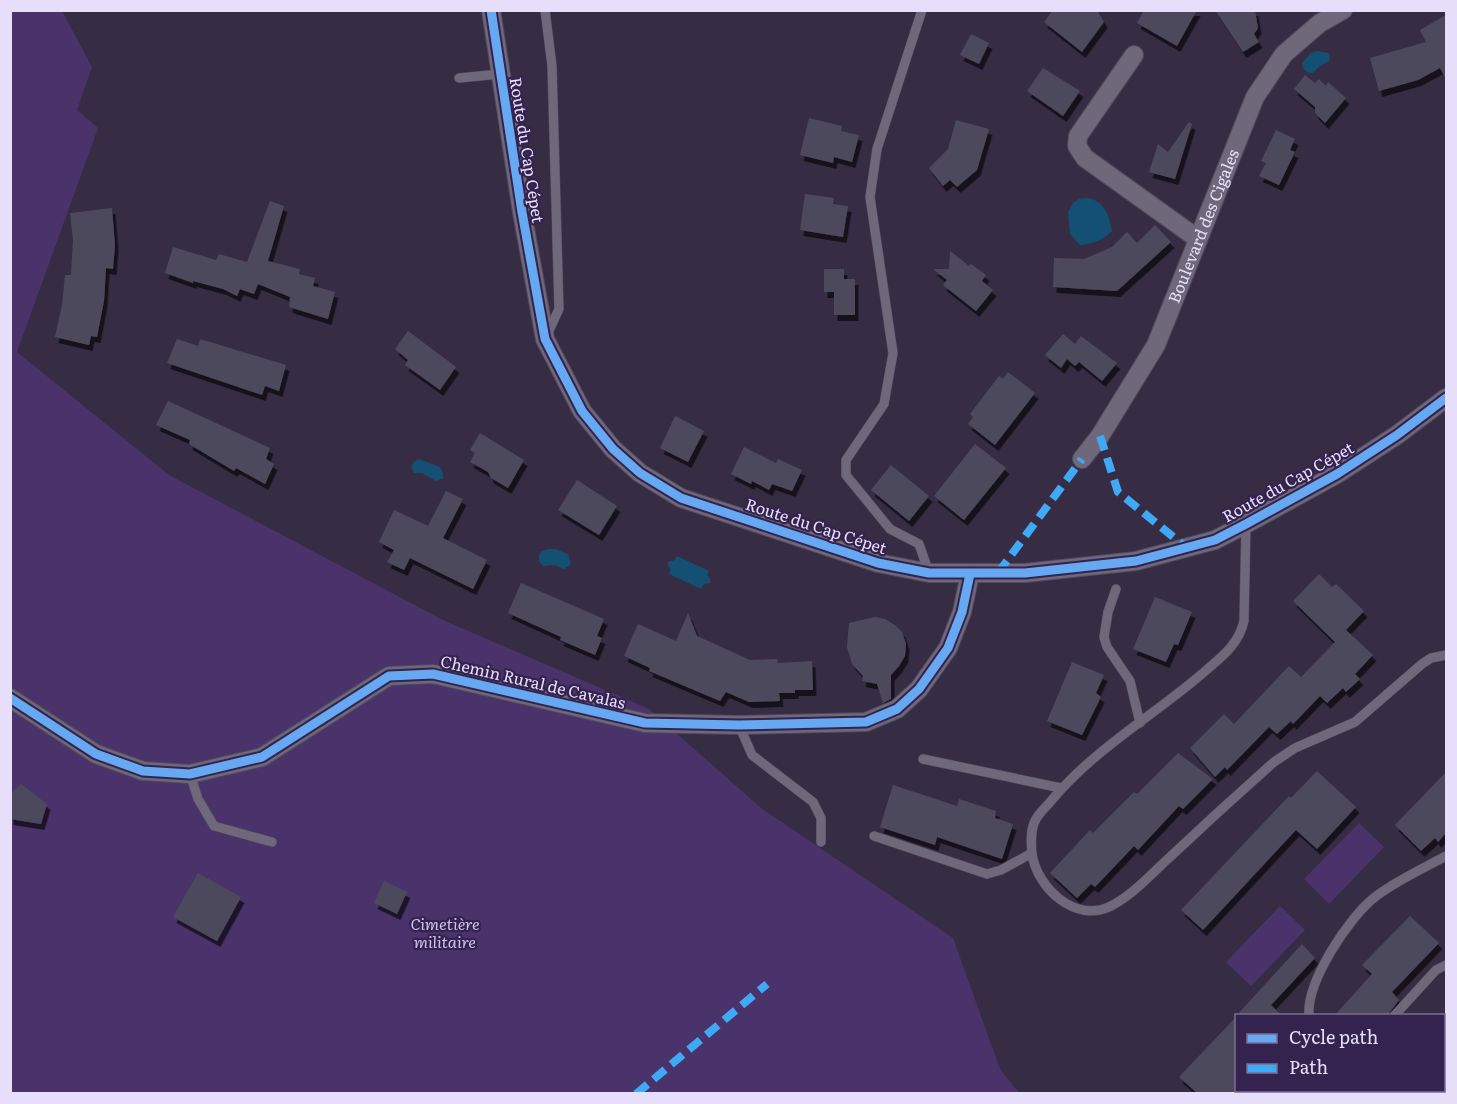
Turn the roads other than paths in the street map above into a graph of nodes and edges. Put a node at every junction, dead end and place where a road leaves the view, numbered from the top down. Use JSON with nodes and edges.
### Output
{"nodes":[{"id":1,"x":491,"y":10,"type":"edge"},
{"id":2,"x":545,"y":10,"type":"edge"},
{"id":3,"x":922,"y":10,"type":"edge"},
{"id":4,"x":1343,"y":10,"type":"edge"},
{"id":5,"x":1134,"y":55,"type":"dead end"},
{"id":6,"x":500,"y":74,"type":"junction"},
{"id":7,"x":459,"y":78,"type":"dead end"},
{"id":8,"x":1198,"y":239,"type":"junction"},
{"id":9,"x":545,"y":339,"type":"junction"},
{"id":10,"x":1446,"y":398,"type":"edge"},
{"id":11,"x":1082,"y":459,"type":"dead end"},
{"id":12,"x":1246,"y":524,"type":"junction"},
{"id":13,"x":929,"y":573,"type":"junction"},
{"id":14,"x":970,"y":574,"type":"junction"},
{"id":15,"x":1116,"y":589,"type":"dead end"},
{"id":16,"x":1446,"y":656,"type":"edge"},
{"id":17,"x":10,"y":698,"type":"edge"},
{"id":18,"x":1140,"y":723,"type":"junction"},
{"id":19,"x":739,"y":725,"type":"junction"},
{"id":20,"x":922,"y":759,"type":"dead end"},
{"id":21,"x":190,"y":774,"type":"junction"},
{"id":22,"x":1061,"y":788,"type":"junction"},
{"id":23,"x":874,"y":836,"type":"dead end"},
{"id":24,"x":272,"y":842,"type":"dead end"},
{"id":25,"x":820,"y":842,"type":"dead end"},
{"id":26,"x":1032,"y":853,"type":"junction"},
{"id":27,"x":1446,"y":856,"type":"edge"},
{"id":28,"x":1446,"y":965,"type":"edge"},
{"id":29,"x":1309,"y":1014,"type":"edge"},
{"id":30,"x":1396,"y":1014,"type":"edge"}],
"edges":[{"from":1,"to":6,"type":"street","name":"Route du Cap Cépet"},
{"from":2,"to":9,"type":"lane"},
{"from":3,"to":13,"type":"lane"},
{"from":4,"to":8,"type":"street","name":"Boulevard des Cigales"},
{"from":5,"to":8,"type":"street"},
{"from":6,"to":7,"type":"lane"},
{"from":6,"to":9,"type":"street","name":"Route du Cap Cépet"},
{"from":8,"to":11,"type":"street","name":"Boulevard des Cigales"},
{"from":9,"to":13,"type":"street","name":"Route du Cap Cépet"},
{"from":10,"to":12,"type":"street","name":"Route du Cap Cépet"},
{"from":12,"to":14,"type":"street","name":"Route du Cap Cépet"},
{"from":12,"to":18,"type":"lane"},
{"from":13,"to":14,"type":"street","name":"Route du Cap Cépet"},
{"from":14,"to":19,"type":"street","name":"Chemin Rural de Cavalas"},
{"from":15,"to":18,"type":"lane"},
{"from":16,"to":26,"type":"lane"},
{"from":17,"to":21,"type":"street","name":"Chemin Rural de Cavalas"},
{"from":18,"to":22,"type":"lane"},
{"from":19,"to":21,"type":"street","name":"Chemin Rural de Cavalas"},
{"from":19,"to":25,"type":"lane"},
{"from":20,"to":22,"type":"lane"},
{"from":21,"to":24,"type":"lane"},
{"from":22,"to":26,"type":"lane"},
{"from":23,"to":26,"type":"lane"},
{"from":27,"to":29,"type":"lane"},
{"from":28,"to":30,"type":"lane"}]}
